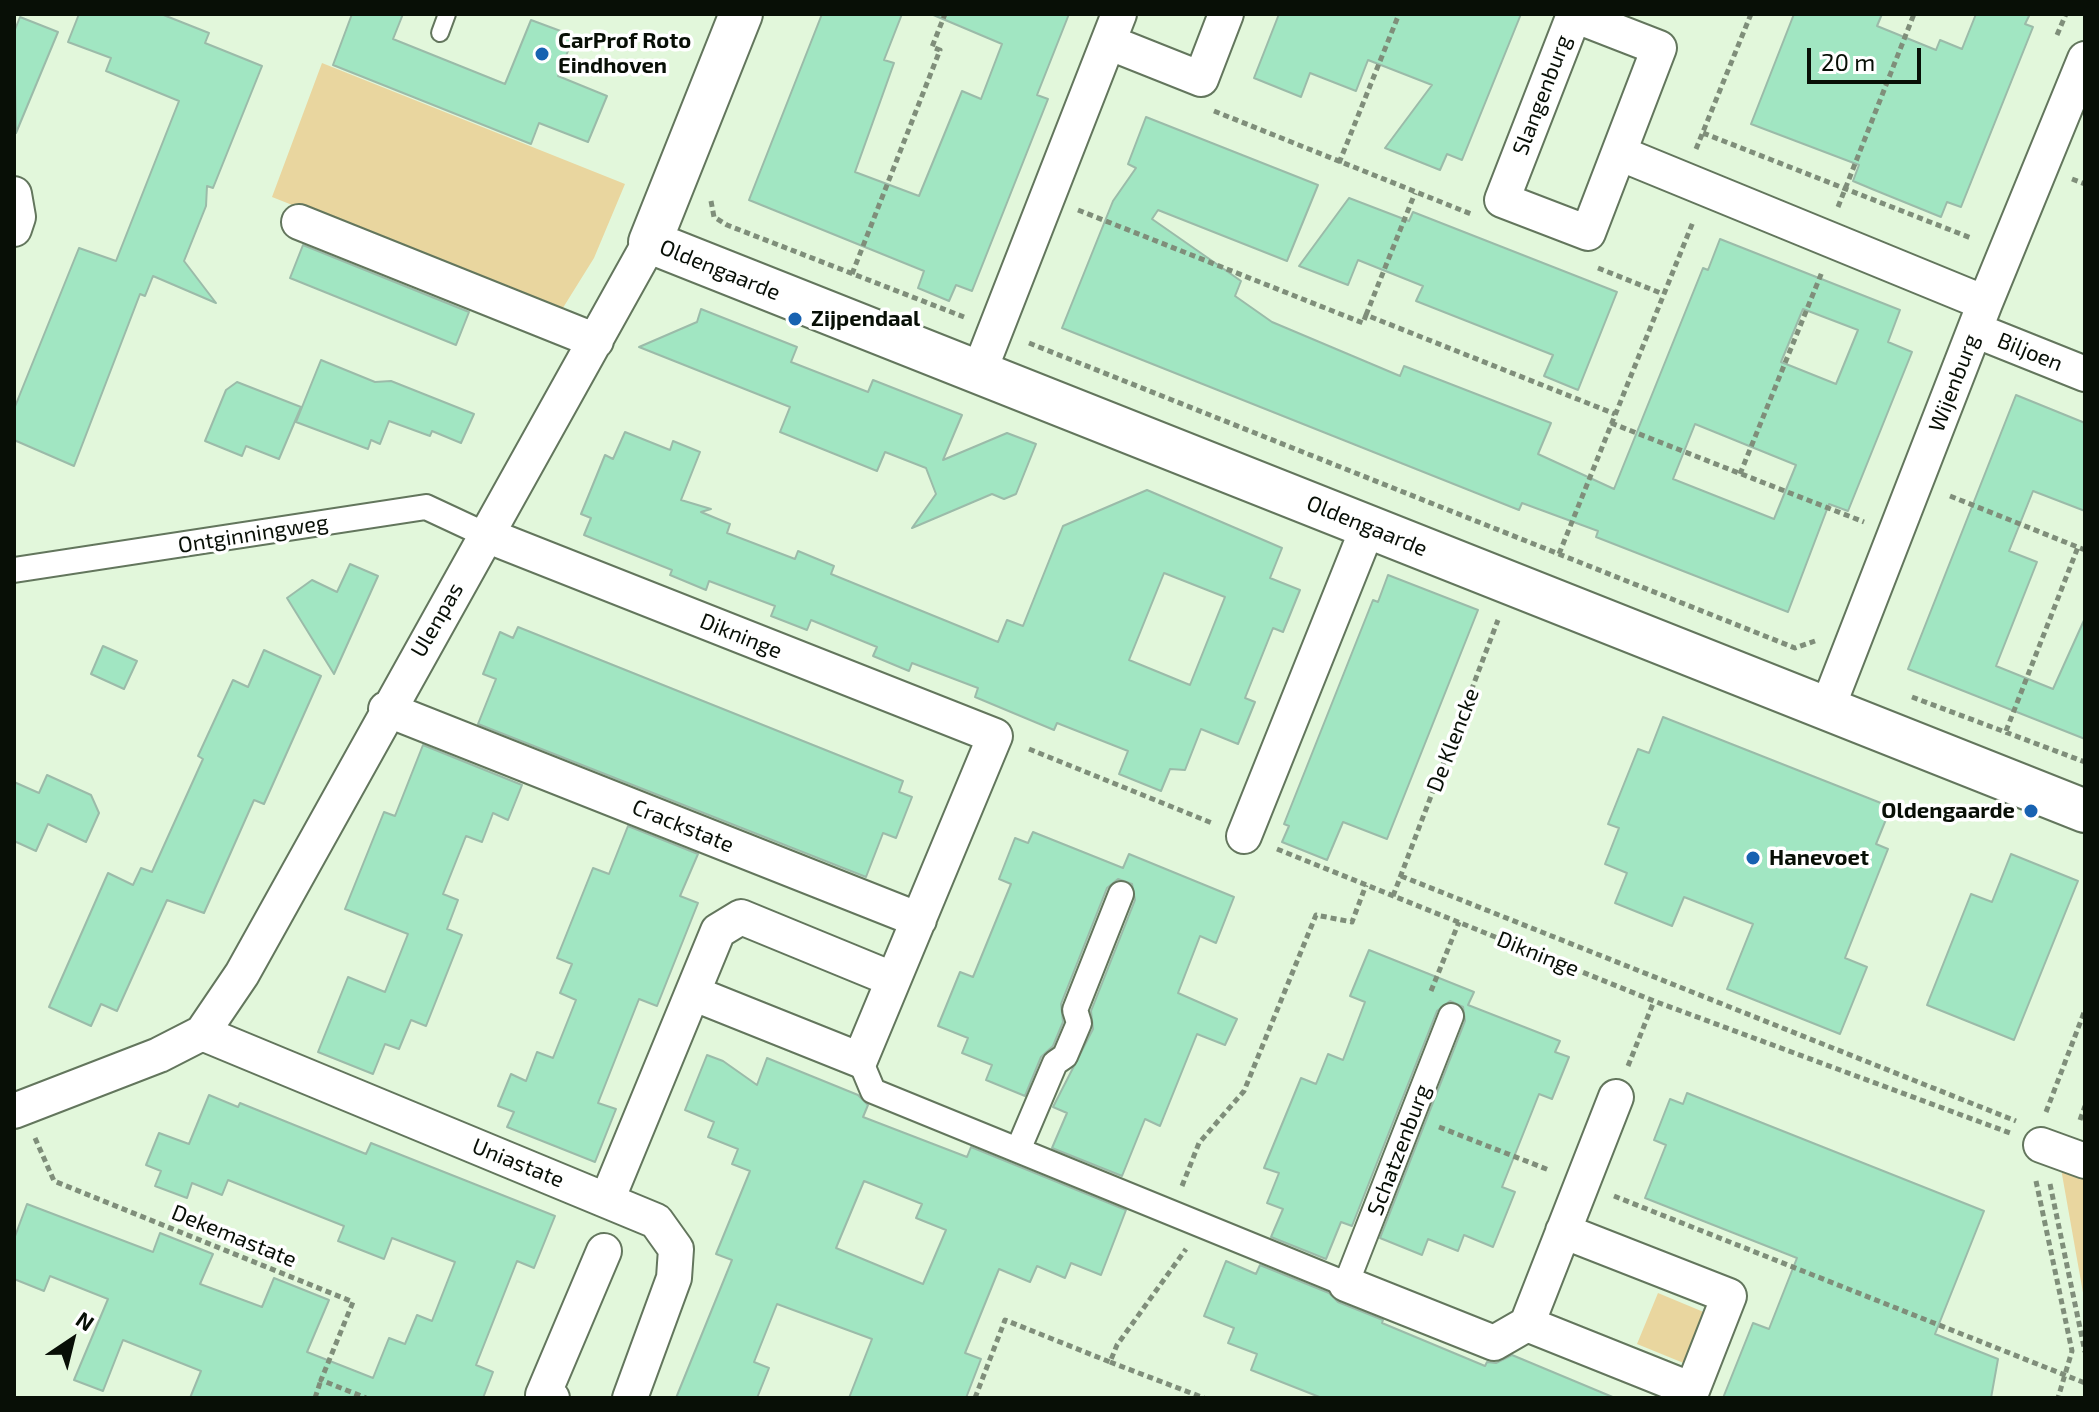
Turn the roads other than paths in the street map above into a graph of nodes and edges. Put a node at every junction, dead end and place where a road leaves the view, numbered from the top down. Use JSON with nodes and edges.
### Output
{"nodes":[{"id":1,"x":447,"y":14,"type":"edge"},
{"id":2,"x":741,"y":14,"type":"edge"},
{"id":3,"x":1226,"y":14,"type":"edge"},
{"id":4,"x":1114,"y":28,"type":"edge"},
{"id":5,"x":440,"y":33,"type":"dead end"},
{"id":6,"x":2085,"y":59,"type":"edge"},
{"id":7,"x":1619,"y":153,"type":"junction"},
{"id":8,"x":14,"y":194,"type":"edge"},
{"id":9,"x":299,"y":222,"type":"dead end"},
{"id":10,"x":14,"y":229,"type":"edge"},
{"id":11,"x":650,"y":242,"type":"junction"},
{"id":12,"x":1980,"y":316,"type":"junction"},
{"id":13,"x":596,"y":341,"type":"junction"},
{"id":14,"x":979,"y":372,"type":"junction"},
{"id":15,"x":2085,"y":374,"type":"edge"},
{"id":16,"x":1368,"y":527,"type":"junction"},
{"id":17,"x":486,"y":535,"type":"junction"},
{"id":18,"x":14,"y":570,"type":"edge"},
{"id":19,"x":386,"y":709,"type":"junction"},
{"id":20,"x":1827,"y":709,"type":"junction"},
{"id":21,"x":2085,"y":811,"type":"edge"},
{"id":22,"x":1244,"y":836,"type":"road end"},
{"id":23,"x":1121,"y":894,"type":"dead end"},
{"id":24,"x":919,"y":920,"type":"junction"},
{"id":25,"x":892,"y":979,"type":"junction"},
{"id":26,"x":695,"y":994,"type":"junction"},
{"id":27,"x":1451,"y":1016,"type":"road end"},
{"id":28,"x":202,"y":1033,"type":"junction"},
{"id":29,"x":860,"y":1060,"type":"junction"},
{"id":30,"x":1616,"y":1097,"type":"road end"},
{"id":31,"x":18,"y":1109,"type":"edge"},
{"id":32,"x":2036,"y":1138,"type":"road end"},
{"id":33,"x":2080,"y":1146,"type":"edge"},
{"id":34,"x":1018,"y":1150,"type":"junction"},
{"id":35,"x":607,"y":1200,"type":"junction"},
{"id":36,"x":1563,"y":1231,"type":"junction"},
{"id":37,"x":604,"y":1251,"type":"dead end"},
{"id":38,"x":1346,"y":1284,"type":"junction"},
{"id":39,"x":1527,"y":1324,"type":"junction"},
{"id":40,"x":1691,"y":1394,"type":"edge"},
{"id":41,"x":552,"y":1398,"type":"edge"},
{"id":42,"x":630,"y":1398,"type":"edge"}],
"edges":[{"from":1,"to":5,"type":"lane"},
{"from":2,"to":11,"type":"street","name":"Ulenpas"},
{"from":3,"to":4,"type":"street"},
{"from":4,"to":14,"type":"street"},
{"from":6,"to":12,"type":"street","name":"Wijenburg"},
{"from":7,"to":7,"type":"street","name":"Slangenburg"},
{"from":7,"to":12,"type":"street"},
{"from":8,"to":10,"type":"street"},
{"from":9,"to":13,"type":"street"},
{"from":11,"to":13,"type":"street","name":"Ulenpas"},
{"from":11,"to":14,"type":"street","name":"Oldengaarde"},
{"from":12,"to":15,"type":"street","name":"Biljoen"},
{"from":12,"to":20,"type":"street","name":"Wijenburg"},
{"from":13,"to":17,"type":"street","name":"Ulenpas"},
{"from":14,"to":16,"type":"street","name":"Oldengaarde"},
{"from":16,"to":20,"type":"street","name":"Oldengaarde"},
{"from":16,"to":22,"type":"street"},
{"from":17,"to":18,"type":"street","name":"Ontginningweg"},
{"from":17,"to":19,"type":"street","name":"Ulenpas"},
{"from":17,"to":24,"type":"street","name":"Dikninge"},
{"from":19,"to":24,"type":"street","name":"Crackstate"},
{"from":19,"to":28,"type":"street","name":"Ulenpas"},
{"from":20,"to":21,"type":"street","name":"Oldengaarde"},
{"from":23,"to":34,"type":"street"},
{"from":24,"to":25,"type":"street"},
{"from":25,"to":26,"type":"street"},
{"from":25,"to":29,"type":"street"},
{"from":26,"to":29,"type":"street"},
{"from":26,"to":35,"type":"street"},
{"from":27,"to":38,"type":"street","name":"Schatzenburg"},
{"from":28,"to":31,"type":"street","name":"Ulenpas"},
{"from":28,"to":35,"type":"street","name":"Uniastate"},
{"from":29,"to":34,"type":"street"},
{"from":30,"to":36,"type":"street"},
{"from":32,"to":33,"type":"street"},
{"from":34,"to":38,"type":"street"},
{"from":35,"to":42,"type":"street","name":"Uniastate"},
{"from":36,"to":39,"type":"street"},
{"from":36,"to":40,"type":"street"},
{"from":37,"to":41,"type":"street"},
{"from":38,"to":39,"type":"street"},
{"from":39,"to":40,"type":"street"}]}
